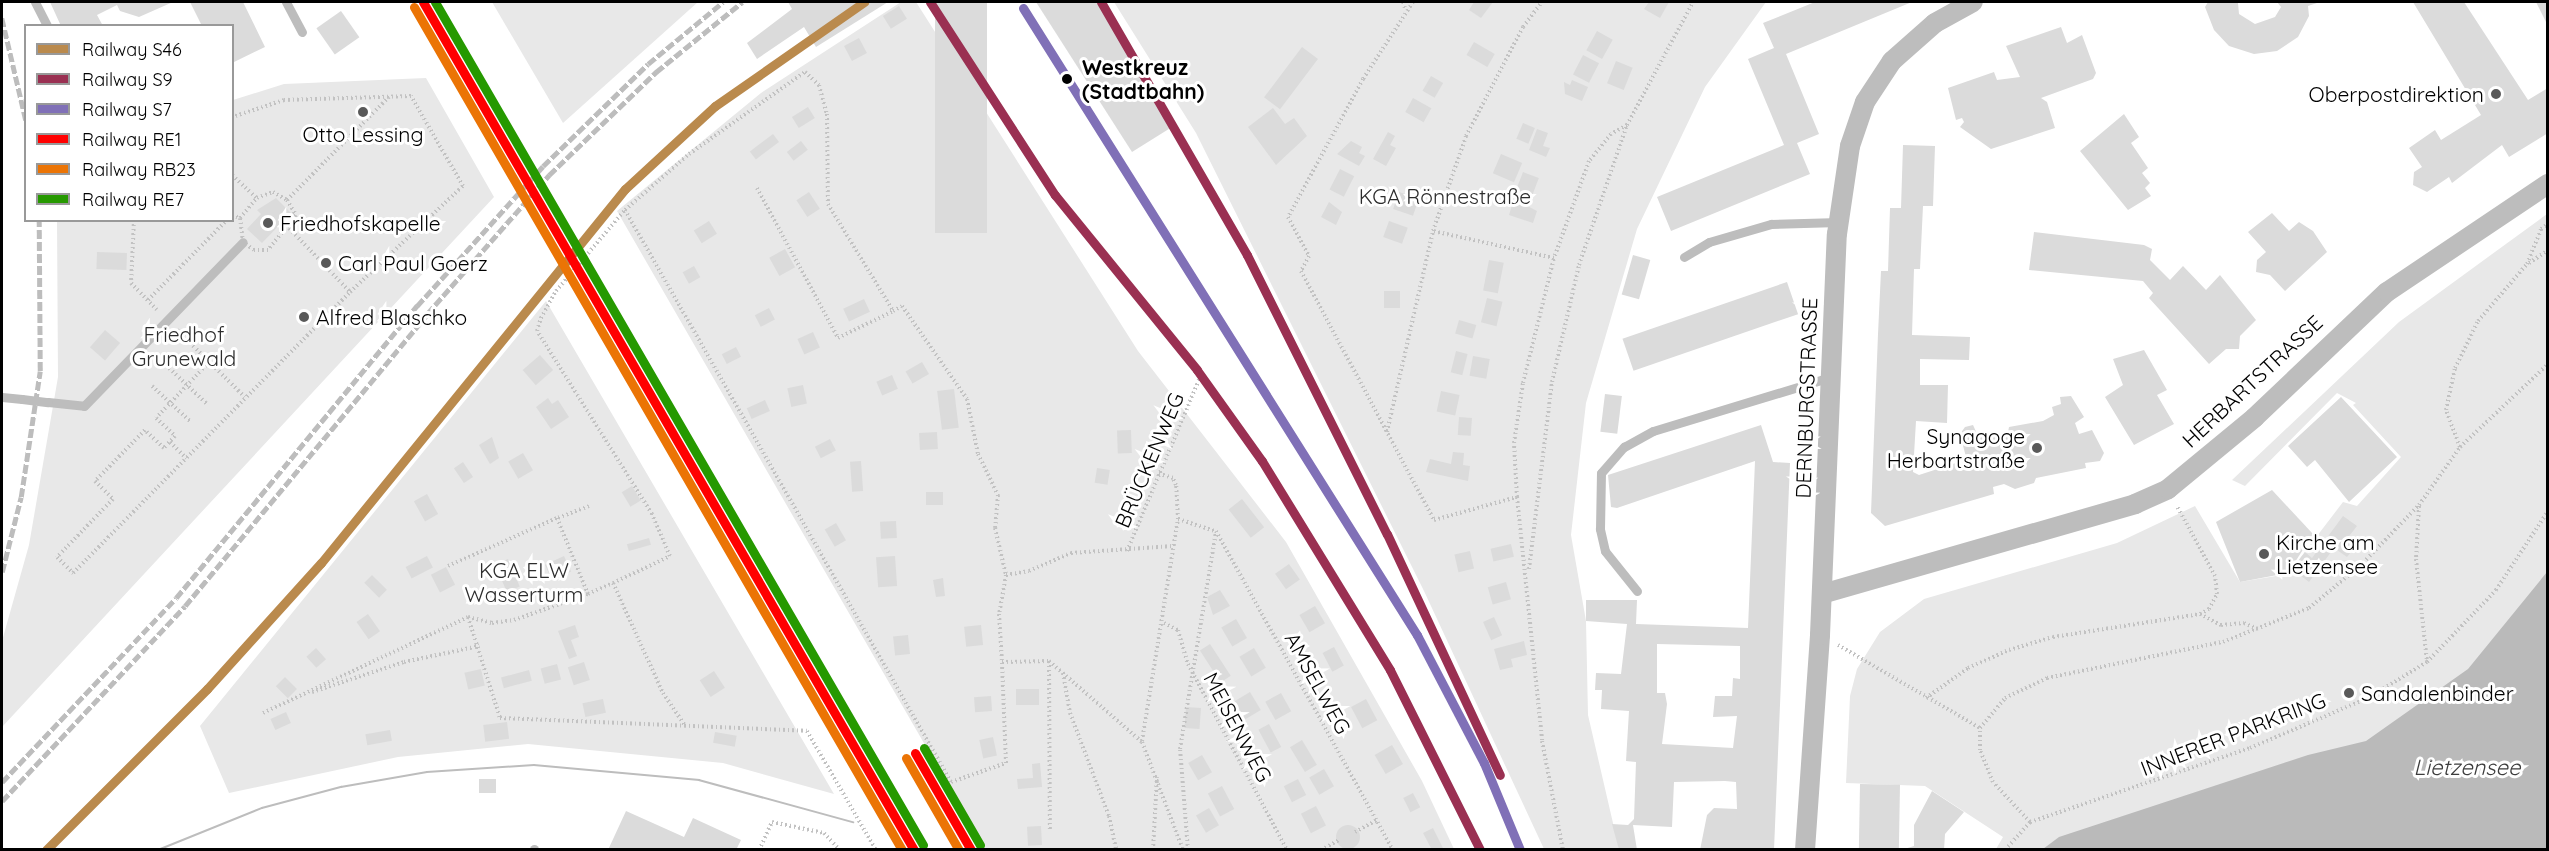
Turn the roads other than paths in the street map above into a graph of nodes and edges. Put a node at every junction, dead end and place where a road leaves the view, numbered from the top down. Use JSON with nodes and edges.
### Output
{"nodes":[{"id":1,"x":35,"y":2,"type":"edge"},
{"id":2,"x":286,"y":2,"type":"edge"},
{"id":3,"x":1973,"y":2,"type":"edge"},
{"id":4,"x":46,"y":24,"type":"edge"},
{"id":5,"x":302,"y":32,"type":"dead end"},
{"id":6,"x":2547,"y":184,"type":"edge"},
{"id":7,"x":1839,"y":222,"type":"junction"},
{"id":8,"x":243,"y":242,"type":"dead end"},
{"id":9,"x":1684,"y":257,"type":"dead end"},
{"id":10,"x":1831,"y":376,"type":"junction"},
{"id":11,"x":2,"y":397,"type":"edge"},
{"id":12,"x":1637,"y":591,"type":"dead end"},
{"id":13,"x":1822,"y":594,"type":"junction"},
{"id":14,"x":1804,"y":849,"type":"edge"}],
"edges":[{"from":1,"to":4,"type":"lane"},
{"from":2,"to":5,"type":"lane"},
{"from":3,"to":7,"type":"street","name":"DERNBURGSTRASSE"},
{"from":6,"to":13,"type":"street","name":"HERBARTSTRASSE"},
{"from":7,"to":9,"type":"lane"},
{"from":7,"to":10,"type":"street","name":"DERNBURGSTRASSE"},
{"from":8,"to":11,"type":"lane","bridge":true},
{"from":10,"to":12,"type":"lane"},
{"from":10,"to":13,"type":"street","name":"DERNBURGSTRASSE"},
{"from":13,"to":14,"type":"street","name":"DERNBURGSTRASSE"}]}
